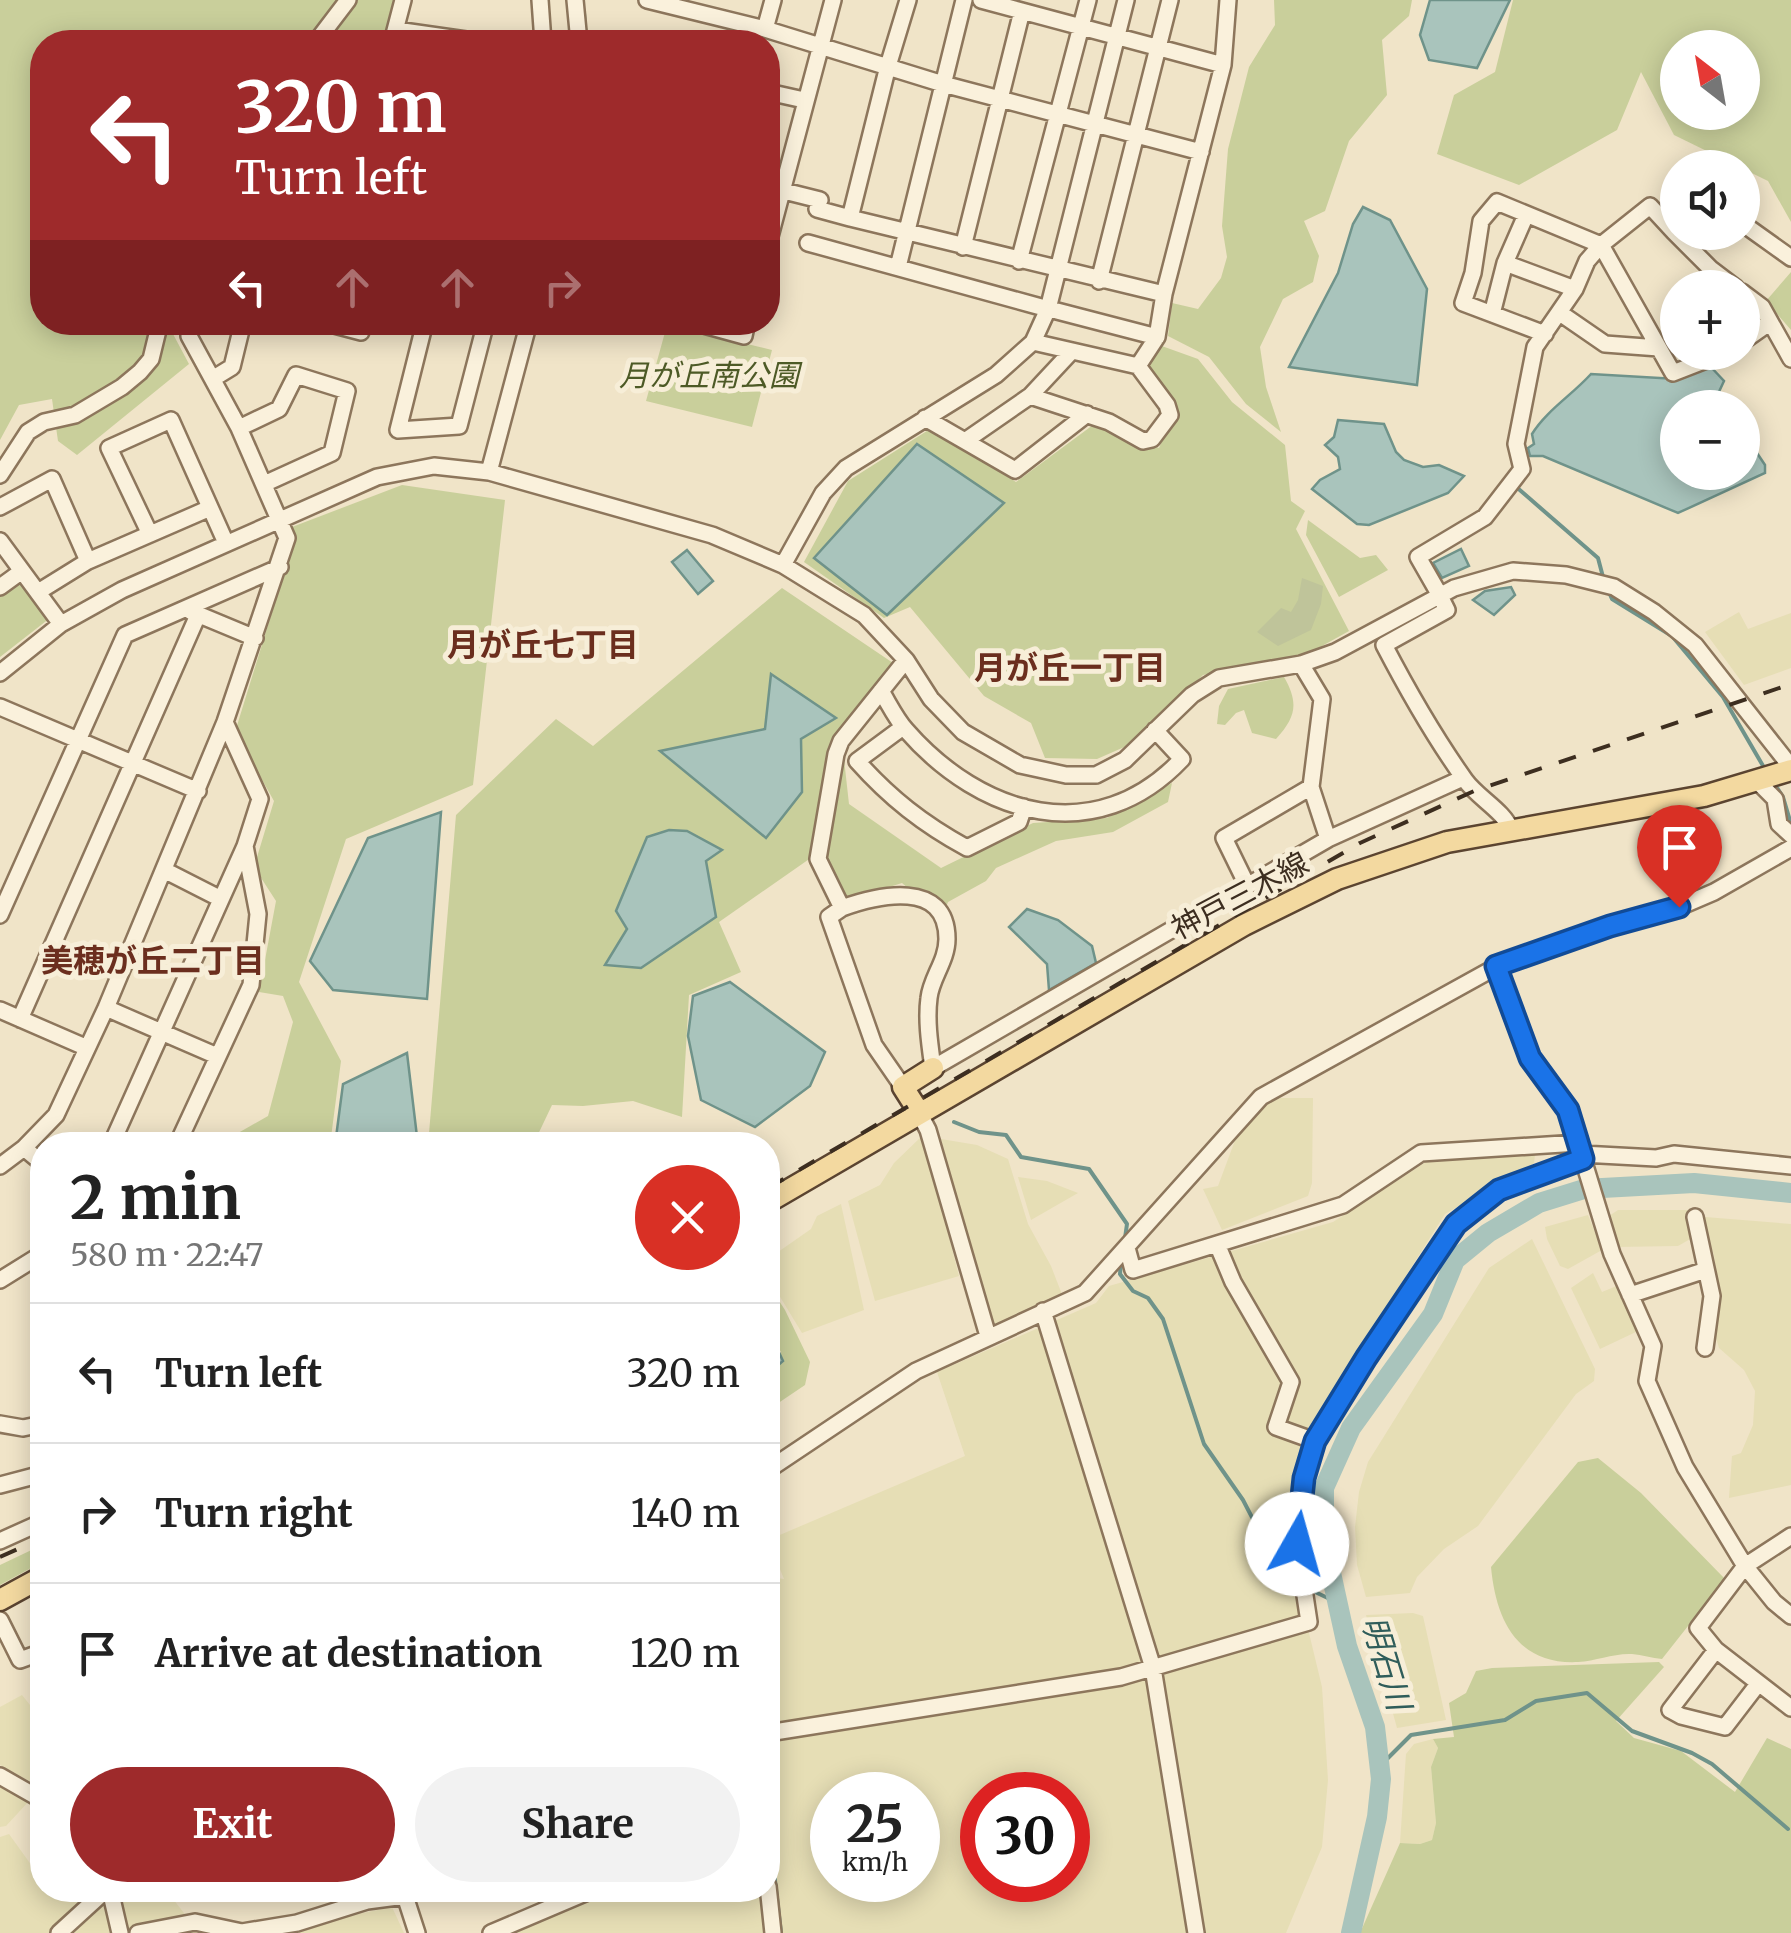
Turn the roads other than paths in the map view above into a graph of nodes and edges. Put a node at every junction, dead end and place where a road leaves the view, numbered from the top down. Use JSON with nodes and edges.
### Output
{"nodes":[{"id":1,"x":348,"y":0,"type":"edge"},
{"id":2,"x":403,"y":0,"type":"edge"},
{"id":3,"x":540,"y":0,"type":"edge"},
{"id":4,"x":575,"y":0,"type":"edge"},
{"id":5,"x":650,"y":0,"type":"edge"},
{"id":6,"x":773,"y":0,"type":"edge"},
{"id":7,"x":832,"y":0,"type":"edge"},
{"id":8,"x":908,"y":0,"type":"edge"},
{"id":9,"x":964,"y":0,"type":"edge"},
{"id":10,"x":981,"y":0,"type":"edge"},
{"id":11,"x":1088,"y":0,"type":"edge"},
{"id":12,"x":1126,"y":0,"type":"edge"},
{"id":13,"x":1170,"y":0,"type":"edge"},
{"id":14,"x":1223,"y":1,"type":"edge"},
{"id":15,"x":710,"y":7,"type":"edge"},
{"id":16,"x":1022,"y":11,"type":"junction"},
{"id":17,"x":1080,"y":27,"type":"junction"},
{"id":18,"x":765,"y":29,"type":"junction"},
{"id":19,"x":325,"y":30,"type":"edge"},
{"id":20,"x":396,"y":30,"type":"edge"},
{"id":21,"x":542,"y":30,"type":"edge"},
{"id":22,"x":578,"y":30,"type":"edge"},
{"id":23,"x":768,"y":30,"type":"edge"},
{"id":24,"x":780,"y":34,"type":"edge"},
{"id":25,"x":1117,"y":37,"type":"junction"},
{"id":26,"x":819,"y":46,"type":"junction"},
{"id":27,"x":1158,"y":48,"type":"junction"},
{"id":28,"x":1223,"y":64,"type":"junction"},
{"id":29,"x":888,"y":66,"type":"junction"},
{"id":30,"x":943,"y":84,"type":"junction"},
{"id":31,"x":780,"y":95,"type":"edge"},
{"id":32,"x":804,"y":100,"type":"junction"},
{"id":33,"x":1002,"y":100,"type":"junction"},
{"id":34,"x":1057,"y":115,"type":"junction"},
{"id":35,"x":1095,"y":125,"type":"junction"},
{"id":36,"x":1136,"y":136,"type":"junction"},
{"id":37,"x":1201,"y":152,"type":"junction"},
{"id":38,"x":780,"y":171,"type":"edge"},
{"id":39,"x":780,"y":191,"type":"edge"},
{"id":40,"x":1526,"y":215,"type":"junction"},
{"id":41,"x":1660,"y":216,"type":"edge"},
{"id":42,"x":850,"y":218,"type":"junction"},
{"id":43,"x":907,"y":233,"type":"junction"},
{"id":44,"x":1760,"y":236,"type":"edge"},
{"id":45,"x":808,"y":243,"type":"dead end"},
{"id":46,"x":1601,"y":245,"type":"junction"},
{"id":47,"x":963,"y":247,"type":"junction"},
{"id":48,"x":1694,"y":250,"type":"edge"},
{"id":49,"x":1791,"y":258,"type":"edge"},
{"id":50,"x":1019,"y":261,"type":"junction"},
{"id":51,"x":1505,"y":263,"type":"junction"},
{"id":52,"x":898,"y":268,"type":"junction"},
{"id":53,"x":1712,"y":270,"type":"edge"},
{"id":54,"x":1058,"y":271,"type":"junction"},
{"id":55,"x":1099,"y":281,"type":"junction"},
{"id":56,"x":1575,"y":289,"type":"junction"},
{"id":57,"x":1164,"y":294,"type":"junction"},
{"id":58,"x":1760,"y":306,"type":"edge"},
{"id":59,"x":1560,"y":313,"type":"junction"},
{"id":60,"x":1492,"y":314,"type":"junction"},
{"id":61,"x":1769,"y":322,"type":"junction"},
{"id":62,"x":1760,"y":329,"type":"edge"},
{"id":63,"x":1544,"y":334,"type":"junction"},
{"id":64,"x":157,"y":335,"type":"edge"},
{"id":65,"x":188,"y":335,"type":"edge"},
{"id":66,"x":240,"y":335,"type":"edge"},
{"id":67,"x":422,"y":335,"type":"edge"},
{"id":68,"x":482,"y":335,"type":"edge"},
{"id":69,"x":526,"y":335,"type":"edge"},
{"id":70,"x":1157,"y":337,"type":"junction"},
{"id":71,"x":1033,"y":342,"type":"junction"},
{"id":72,"x":1659,"y":348,"type":"joint"},
{"id":73,"x":1072,"y":351,"type":"junction"},
{"id":74,"x":1791,"y":359,"type":"edge"},
{"id":75,"x":1138,"y":366,"type":"junction"},
{"id":76,"x":214,"y":378,"type":"junction"},
{"id":77,"x":1030,"y":396,"type":"junction"},
{"id":78,"x":1087,"y":414,"type":"junction"},
{"id":79,"x":925,"y":418,"type":"junction"},
{"id":80,"x":240,"y":428,"type":"junction"},
{"id":81,"x":965,"y":441,"type":"junction"},
{"id":82,"x":489,"y":472,"type":"junction"},
{"id":83,"x":0,"y":475,"type":"edge"},
{"id":84,"x":264,"y":484,"type":"junction"},
{"id":85,"x":0,"y":507,"type":"edge"},
{"id":86,"x":210,"y":508,"type":"junction"},
{"id":87,"x":279,"y":520,"type":"junction"},
{"id":88,"x":149,"y":532,"type":"junction"},
{"id":89,"x":0,"y":542,"type":"edge"},
{"id":90,"x":226,"y":544,"type":"junction"},
{"id":91,"x":88,"y":560,"type":"junction"},
{"id":92,"x":783,"y":565,"type":"junction"},
{"id":93,"x":280,"y":566,"type":"junction"},
{"id":94,"x":22,"y":570,"type":"junction"},
{"id":95,"x":0,"y":587,"type":"edge"},
{"id":96,"x":38,"y":592,"type":"junction"},
{"id":97,"x":1439,"y":594,"type":"junction"},
{"id":98,"x":182,"y":608,"type":"junction"},
{"id":99,"x":198,"y":615,"type":"junction"},
{"id":100,"x":61,"y":624,"type":"junction"},
{"id":101,"x":254,"y":638,"type":"junction"},
{"id":102,"x":906,"y":660,"type":"junction"},
{"id":103,"x":1301,"y":664,"type":"junction"},
{"id":104,"x":0,"y":673,"type":"edge"},
{"id":105,"x":881,"y":691,"type":"junction"},
{"id":106,"x":0,"y":707,"type":"edge"},
{"id":107,"x":225,"y":722,"type":"junction"},
{"id":108,"x":903,"y":727,"type":"junction"},
{"id":109,"x":1155,"y":730,"type":"junction"},
{"id":110,"x":80,"y":743,"type":"junction"},
{"id":111,"x":132,"y":766,"type":"junction"},
{"id":112,"x":1775,"y":774,"type":"edge"},
{"id":113,"x":1463,"y":778,"type":"junction"},
{"id":114,"x":1311,"y":787,"type":"junction"},
{"id":115,"x":198,"y":791,"type":"junction"},
{"id":116,"x":1024,"y":807,"type":"junction"},
{"id":117,"x":1512,"y":830,"type":"junction"},
{"id":118,"x":1791,"y":835,"type":"edge"},
{"id":119,"x":1328,"y":839,"type":"junction"},
{"id":120,"x":245,"y":846,"type":"junction"},
{"id":121,"x":1791,"y":848,"type":"edge"},
{"id":122,"x":164,"y":870,"type":"junction"},
{"id":123,"x":1248,"y":885,"type":"junction"},
{"id":124,"x":222,"y":898,"type":"junction"},
{"id":125,"x":842,"y":908,"type":"junction"},
{"id":126,"x":0,"y":914,"type":"edge"},
{"id":127,"x":1496,"y":966,"type":"junction"},
{"id":128,"x":106,"y":1008,"type":"junction"},
{"id":129,"x":0,"y":1010,"type":"edge"},
{"id":130,"x":20,"y":1020,"type":"junction"},
{"id":131,"x":161,"y":1032,"type":"junction"},
{"id":132,"x":85,"y":1047,"type":"junction"},
{"id":133,"x":217,"y":1056,"type":"junction"},
{"id":134,"x":934,"y":1068,"type":"junction"},
{"id":135,"x":903,"y":1087,"type":"junction"},
{"id":136,"x":918,"y":1112,"type":"junction"},
{"id":137,"x":40,"y":1132,"type":"edge"},
{"id":138,"x":118,"y":1132,"type":"edge"},
{"id":139,"x":183,"y":1132,"type":"edge"},
{"id":140,"x":30,"y":1142,"type":"edge"},
{"id":141,"x":24,"y":1148,"type":"junction"},
{"id":142,"x":1581,"y":1152,"type":"junction"},
{"id":143,"x":30,"y":1153,"type":"edge"},
{"id":144,"x":0,"y":1166,"type":"edge"},
{"id":145,"x":1791,"y":1166,"type":"edge"},
{"id":146,"x":780,"y":1195,"type":"edge"},
{"id":147,"x":1695,"y":1217,"type":"dead end"},
{"id":148,"x":1218,"y":1244,"type":"junction"},
{"id":149,"x":1126,"y":1248,"type":"junction"},
{"id":150,"x":30,"y":1261,"type":"edge"},
{"id":151,"x":1706,"y":1270,"type":"junction"},
{"id":152,"x":0,"y":1280,"type":"edge"},
{"id":153,"x":1630,"y":1295,"type":"junction"},
{"id":154,"x":1043,"y":1311,"type":"junction"},
{"id":155,"x":988,"y":1336,"type":"junction"},
{"id":156,"x":1705,"y":1348,"type":"dead end"},
{"id":157,"x":30,"y":1427,"type":"edge"},
{"id":158,"x":1,"y":1428,"type":"edge"},
{"id":159,"x":1315,"y":1441,"type":"junction"},
{"id":160,"x":780,"y":1462,"type":"edge"},
{"id":161,"x":30,"y":1477,"type":"edge"},
{"id":162,"x":0,"y":1484,"type":"edge"},
{"id":163,"x":30,"y":1527,"type":"edge"},
{"id":164,"x":1791,"y":1536,"type":"edge"},
{"id":165,"x":0,"y":1541,"type":"edge"},
{"id":166,"x":1745,"y":1566,"type":"junction"},
{"id":167,"x":30,"y":1583,"type":"edge"},
{"id":168,"x":0,"y":1600,"type":"edge"},
{"id":169,"x":1791,"y":1616,"type":"edge"},
{"id":170,"x":0,"y":1620,"type":"edge"},
{"id":171,"x":1716,"y":1650,"type":"junction"},
{"id":172,"x":30,"y":1656,"type":"edge"},
{"id":173,"x":1153,"y":1668,"type":"junction"},
{"id":174,"x":1758,"y":1684,"type":"junction"},
{"id":175,"x":1791,"y":1708,"type":"edge"},
{"id":176,"x":780,"y":1731,"type":"edge"},
{"id":177,"x":0,"y":1776,"type":"edge"},
{"id":178,"x":30,"y":1793,"type":"edge"},
{"id":179,"x":95,"y":1902,"type":"edge"},
{"id":180,"x":111,"y":1902,"type":"edge"},
{"id":181,"x":364,"y":1902,"type":"edge"},
{"id":182,"x":408,"y":1902,"type":"edge"},
{"id":183,"x":565,"y":1902,"type":"edge"},
{"id":184,"x":770,"y":1902,"type":"edge"},
{"id":185,"x":60,"y":1933,"type":"edge"},
{"id":186,"x":120,"y":1933,"type":"edge"},
{"id":187,"x":138,"y":1933,"type":"edge"},
{"id":188,"x":417,"y":1933,"type":"edge"},
{"id":189,"x":491,"y":1933,"type":"edge"},
{"id":190,"x":774,"y":1933,"type":"edge"},
{"id":191,"x":1196,"y":1933,"type":"edge"}],
"edges":[{"from":1,"to":19,"type":"street"},
{"from":2,"to":20,"type":"street"},
{"from":3,"to":21,"type":"street"},
{"from":4,"to":22,"type":"street"},
{"from":5,"to":15,"type":"street"},
{"from":6,"to":18,"type":"street"},
{"from":7,"to":26,"type":"street"},
{"from":8,"to":29,"type":"street"},
{"from":9,"to":30,"type":"street"},
{"from":10,"to":16,"type":"street"},
{"from":11,"to":17,"type":"street"},
{"from":12,"to":25,"type":"street"},
{"from":13,"to":27,"type":"street"},
{"from":14,"to":28,"type":"street"},
{"from":15,"to":18,"type":"street"},
{"from":16,"to":17,"type":"street"},
{"from":16,"to":33,"type":"street"},
{"from":17,"to":25,"type":"street"},
{"from":17,"to":34,"type":"street"},
{"from":18,"to":23,"type":"street"},
{"from":24,"to":26,"type":"street"},
{"from":25,"to":27,"type":"street"},
{"from":25,"to":35,"type":"street"},
{"from":26,"to":29,"type":"street"},
{"from":26,"to":32,"type":"street"},
{"from":27,"to":28,"type":"street"},
{"from":27,"to":36,"type":"street"},
{"from":28,"to":37,"type":"street"},
{"from":29,"to":30,"type":"street"},
{"from":29,"to":42,"type":"street"},
{"from":30,"to":33,"type":"street"},
{"from":30,"to":43,"type":"street"},
{"from":31,"to":32,"type":"street"},
{"from":32,"to":38,"type":"street"},
{"from":33,"to":34,"type":"street"},
{"from":33,"to":47,"type":"street"},
{"from":34,"to":35,"type":"street"},
{"from":34,"to":50,"type":"street"},
{"from":35,"to":36,"type":"street"},
{"from":35,"to":54,"type":"street"},
{"from":36,"to":37,"type":"street"},
{"from":36,"to":55,"type":"street"},
{"from":37,"to":57,"type":"street"},
{"from":39,"to":42,"type":"street"},
{"from":40,"to":46,"type":"street"},
{"from":40,"to":51,"type":"street"},
{"from":40,"to":60,"type":"street"},
{"from":41,"to":46,"type":"street"},
{"from":42,"to":43,"type":"street"},
{"from":43,"to":47,"type":"street"},
{"from":43,"to":52,"type":"street"},
{"from":44,"to":49,"type":"street"},
{"from":45,"to":52,"type":"street"},
{"from":46,"to":56,"type":"street"},
{"from":46,"to":72,"type":"street"},
{"from":47,"to":50,"type":"street"},
{"from":48,"to":53,"type":"street"},
{"from":50,"to":54,"type":"street"},
{"from":51,"to":56,"type":"street"},
{"from":51,"to":60,"type":"street"},
{"from":52,"to":70,"type":"street"},
{"from":54,"to":55,"type":"street"},
{"from":54,"to":71,"type":"street"},
{"from":55,"to":57,"type":"street"},
{"from":56,"to":59,"type":"street"},
{"from":57,"to":70,"type":"street"},
{"from":58,"to":61,"type":"street"},
{"from":59,"to":63,"type":"street"},
{"from":59,"to":72,"type":"street"},
{"from":60,"to":63,"type":"street"},
{"from":61,"to":62,"type":"street"},
{"from":61,"to":74,"type":"street"},
{"from":63,"to":97,"type":"street"},
{"from":64,"to":83,"type":"street"},
{"from":65,"to":76,"type":"street"},
{"from":66,"to":76,"type":"street"},
{"from":67,"to":68,"type":"street"},
{"from":69,"to":82,"type":"street"},
{"from":70,"to":75,"type":"street"},
{"from":71,"to":73,"type":"street"},
{"from":71,"to":79,"type":"street"},
{"from":73,"to":75,"type":"street"},
{"from":73,"to":77,"type":"street"},
{"from":75,"to":78,"type":"street"},
{"from":76,"to":80,"type":"street"},
{"from":77,"to":78,"type":"street"},
{"from":77,"to":81,"type":"street"},
{"from":78,"to":81,"type":"street"},
{"from":79,"to":81,"type":"street"},
{"from":79,"to":92,"type":"street"},
{"from":80,"to":84,"type":"street"},
{"from":80,"to":84,"type":"street"},
{"from":82,"to":87,"type":"street"},
{"from":82,"to":92,"type":"street"},
{"from":84,"to":87,"type":"street"},
{"from":85,"to":91,"type":"street"},
{"from":86,"to":88,"type":"street"},
{"from":86,"to":88,"type":"street"},
{"from":86,"to":90,"type":"street"},
{"from":87,"to":90,"type":"street"},
{"from":87,"to":93,"type":"street"},
{"from":88,"to":91,"type":"street"},
{"from":89,"to":94,"type":"street"},
{"from":90,"to":100,"type":"street"},
{"from":91,"to":96,"type":"street"},
{"from":92,"to":102,"type":"street"},
{"from":93,"to":98,"type":"street"},
{"from":93,"to":101,"type":"street"},
{"from":94,"to":95,"type":"street"},
{"from":94,"to":96,"type":"street"},
{"from":96,"to":100,"type":"street"},
{"from":97,"to":103,"type":"street"},
{"from":97,"to":112,"type":"street"},
{"from":97,"to":113,"type":"street"},
{"from":98,"to":99,"type":"street"},
{"from":98,"to":110,"type":"street"},
{"from":99,"to":101,"type":"street"},
{"from":99,"to":111,"type":"street"},
{"from":100,"to":104,"type":"street"},
{"from":101,"to":107,"type":"street"},
{"from":102,"to":105,"type":"street"},
{"from":102,"to":109,"type":"street"},
{"from":103,"to":109,"type":"street"},
{"from":103,"to":114,"type":"street"},
{"from":105,"to":108,"type":"street"},
{"from":105,"to":125,"type":"street"},
{"from":106,"to":110,"type":"street"},
{"from":107,"to":115,"type":"street"},
{"from":107,"to":120,"type":"street"},
{"from":108,"to":116,"type":"street"},
{"from":108,"to":116,"type":"street"},
{"from":109,"to":116,"type":"street"},
{"from":110,"to":111,"type":"street"},
{"from":110,"to":126,"type":"street"},
{"from":111,"to":115,"type":"street"},
{"from":111,"to":130,"type":"street"},
{"from":112,"to":117,"type":"main road","name":"神戸三木線"},
{"from":112,"to":118,"type":"street"},
{"from":113,"to":117,"type":"street"},
{"from":113,"to":119,"type":"street"},
{"from":114,"to":119,"type":"street"},
{"from":114,"to":123,"type":"street"},
{"from":115,"to":122,"type":"street"},
{"from":117,"to":136,"type":"main road","name":"神戸三木線"},
{"from":119,"to":123,"type":"street"},
{"from":120,"to":124,"type":"street"},
{"from":120,"to":133,"type":"street"},
{"from":121,"to":127,"type":"street"},
{"from":122,"to":124,"type":"street"},
{"from":122,"to":128,"type":"street"},
{"from":123,"to":134,"type":"street"},
{"from":124,"to":131,"type":"street"},
{"from":125,"to":134,"type":"street"},
{"from":125,"to":135,"type":"street"},
{"from":127,"to":142,"type":"street"},
{"from":127,"to":149,"type":"street"},
{"from":128,"to":131,"type":"street"},
{"from":128,"to":132,"type":"street"},
{"from":129,"to":130,"type":"street"},
{"from":130,"to":132,"type":"street"},
{"from":131,"to":133,"type":"street"},
{"from":131,"to":138,"type":"street"},
{"from":132,"to":137,"type":"street"},
{"from":133,"to":139,"type":"street"},
{"from":134,"to":135,"type":"main road"},
{"from":135,"to":136,"type":"main road"},
{"from":136,"to":146,"type":"main road","name":"神戸三木線"},
{"from":136,"to":155,"type":"street"},
{"from":140,"to":141,"type":"street"},
{"from":141,"to":143,"type":"street"},
{"from":141,"to":144,"type":"street"},
{"from":142,"to":145,"type":"street"},
{"from":142,"to":148,"type":"street"},
{"from":142,"to":153,"type":"street"},
{"from":142,"to":159,"type":"street"},
{"from":147,"to":151,"type":"street"},
{"from":148,"to":149,"type":"street"},
{"from":148,"to":159,"type":"street"},
{"from":149,"to":154,"type":"street"},
{"from":150,"to":152,"type":"street"},
{"from":151,"to":153,"type":"street"},
{"from":151,"to":156,"type":"street"},
{"from":153,"to":166,"type":"street"},
{"from":154,"to":155,"type":"street"},
{"from":154,"to":173,"type":"street"},
{"from":155,"to":160,"type":"street"},
{"from":157,"to":158,"type":"street"},
{"from":159,"to":173,"type":"street"},
{"from":161,"to":162,"type":"street"},
{"from":163,"to":165,"type":"street"},
{"from":164,"to":166,"type":"street"},
{"from":166,"to":169,"type":"street"},
{"from":166,"to":171,"type":"street"},
{"from":167,"to":168,"type":"main road"},
{"from":170,"to":172,"type":"street"},
{"from":171,"to":174,"type":"street"},
{"from":171,"to":174,"type":"street"},
{"from":173,"to":176,"type":"street"},
{"from":173,"to":191,"type":"street"},
{"from":174,"to":175,"type":"street"},
{"from":177,"to":178,"type":"street"},
{"from":179,"to":185,"type":"street"},
{"from":180,"to":186,"type":"street"},
{"from":181,"to":187,"type":"street"},
{"from":182,"to":188,"type":"street"},
{"from":183,"to":189,"type":"street"},
{"from":184,"to":190,"type":"street"}]}
